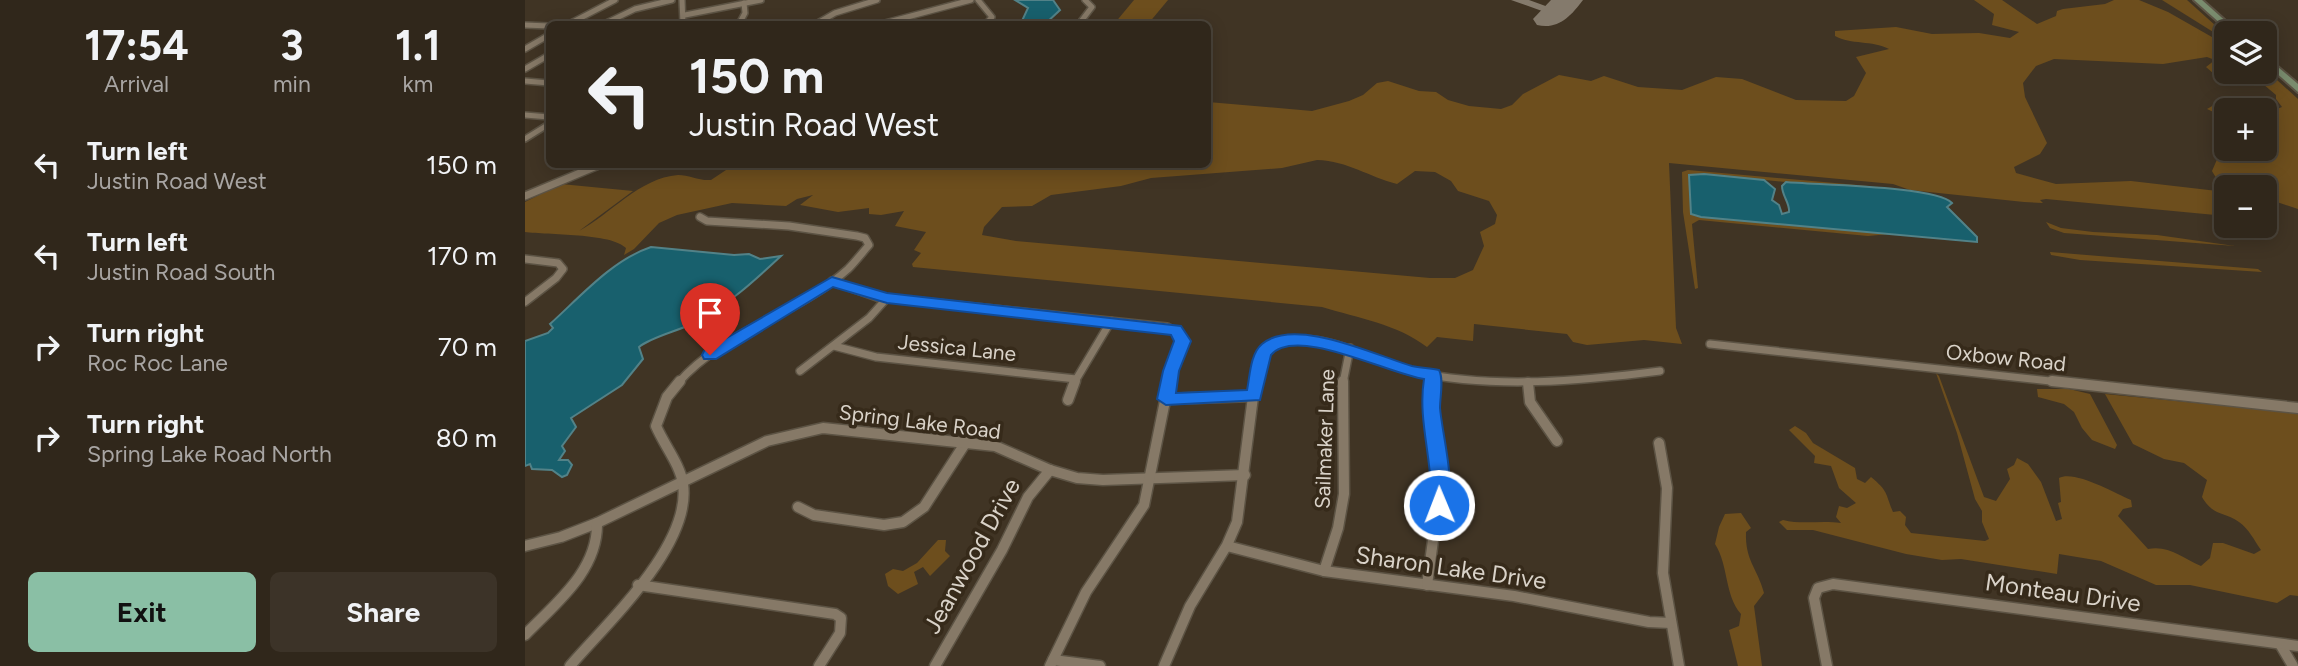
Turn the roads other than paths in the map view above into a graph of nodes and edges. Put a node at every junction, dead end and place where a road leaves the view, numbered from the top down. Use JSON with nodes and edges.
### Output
{"nodes":[{"id":1,"x":615,"y":0,"type":"edge"},
{"id":2,"x":672,"y":0,"type":"edge"},
{"id":3,"x":682,"y":0,"type":"edge"},
{"id":4,"x":761,"y":0,"type":"edge"},
{"id":5,"x":877,"y":0,"type":"edge"},
{"id":6,"x":971,"y":0,"type":"edge"},
{"id":7,"x":978,"y":0,"type":"edge"},
{"id":8,"x":1085,"y":0,"type":"edge"},
{"id":9,"x":2198,"y":0,"type":"edge"},
{"id":10,"x":849,"y":1,"type":"edge"},
{"id":11,"x":744,"y":3,"type":"junction"},
{"id":12,"x":856,"y":5,"type":"junction"},
{"id":13,"x":685,"y":15,"type":"junction"},
{"id":14,"x":575,"y":21,"type":"edge"},
{"id":15,"x":610,"y":21,"type":"edge"},
{"id":16,"x":684,"y":21,"type":"edge"},
{"id":17,"x":741,"y":21,"type":"edge"},
{"id":18,"x":822,"y":21,"type":"edge"},
{"id":19,"x":892,"y":21,"type":"edge"},
{"id":20,"x":989,"y":21,"type":"edge"},
{"id":21,"x":1081,"y":21,"type":"edge"},
{"id":22,"x":2222,"y":21,"type":"edge"},
{"id":23,"x":525,"y":25,"type":"edge"},
{"id":24,"x":546,"y":26,"type":"edge"},
{"id":25,"x":546,"y":37,"type":"edge"},
{"id":26,"x":525,"y":48,"type":"edge"},
{"id":27,"x":546,"y":57,"type":"edge"},
{"id":28,"x":525,"y":69,"type":"edge"},
{"id":29,"x":2277,"y":70,"type":"edge"},
{"id":30,"x":525,"y":82,"type":"edge"},
{"id":31,"x":546,"y":83,"type":"edge"},
{"id":32,"x":2298,"y":89,"type":"edge"},
{"id":33,"x":525,"y":115,"type":"edge"},
{"id":34,"x":546,"y":117,"type":"edge"},
{"id":35,"x":546,"y":126,"type":"edge"},
{"id":36,"x":525,"y":139,"type":"edge"},
{"id":37,"x":591,"y":168,"type":"edge"},
{"id":38,"x":525,"y":196,"type":"edge"},
{"id":39,"x":700,"y":217,"type":"dead end"},
{"id":40,"x":525,"y":259,"type":"edge"},
{"id":41,"x":832,"y":281,"type":"junction"},
{"id":42,"x":887,"y":298,"type":"junction"},
{"id":43,"x":525,"y":302,"type":"edge"},
{"id":44,"x":1111,"y":321,"type":"junction"},
{"id":45,"x":1710,"y":344,"type":"dead end"},
{"id":46,"x":834,"y":346,"type":"junction"},
{"id":47,"x":1350,"y":348,"type":"junction"},
{"id":48,"x":800,"y":371,"type":"dead end"},
{"id":49,"x":1660,"y":371,"type":"dead end"},
{"id":50,"x":1433,"y":374,"type":"junction"},
{"id":51,"x":1076,"y":379,"type":"junction"},
{"id":52,"x":1528,"y":383,"type":"junction"},
{"id":53,"x":1254,"y":396,"type":"junction"},
{"id":54,"x":1166,"y":399,"type":"junction"},
{"id":55,"x":1068,"y":400,"type":"dead end"},
{"id":56,"x":2298,"y":408,"type":"edge"},
{"id":57,"x":1557,"y":441,"type":"dead end"},
{"id":58,"x":966,"y":442,"type":"junction"},
{"id":59,"x":1659,"y":443,"type":"dead end"},
{"id":60,"x":1050,"y":470,"type":"junction"},
{"id":61,"x":1245,"y":475,"type":"junction"},
{"id":62,"x":1150,"y":477,"type":"junction"},
{"id":63,"x":683,"y":481,"type":"junction"},
{"id":64,"x":798,"y":507,"type":"dead end"},
{"id":65,"x":597,"y":523,"type":"junction"},
{"id":66,"x":525,"y":546,"type":"edge"},
{"id":67,"x":1227,"y":546,"type":"junction"},
{"id":68,"x":1324,"y":571,"type":"junction"},
{"id":69,"x":638,"y":586,"type":"junction"},
{"id":70,"x":1427,"y":586,"type":"junction"},
{"id":71,"x":1671,"y":623,"type":"junction"},
{"id":72,"x":525,"y":635,"type":"edge"},
{"id":73,"x":2280,"y":644,"type":"junction"},
{"id":74,"x":2298,"y":646,"type":"edge"},
{"id":75,"x":1052,"y":663,"type":"edge"},
{"id":76,"x":570,"y":666,"type":"edge"},
{"id":77,"x":819,"y":666,"type":"edge"},
{"id":78,"x":935,"y":666,"type":"edge"},
{"id":79,"x":1100,"y":666,"type":"edge"},
{"id":80,"x":1164,"y":666,"type":"edge"},
{"id":81,"x":1679,"y":666,"type":"edge"},
{"id":82,"x":1827,"y":666,"type":"edge"},
{"id":83,"x":2293,"y":666,"type":"edge"}],
"edges":[{"from":1,"to":14,"type":"street"},
{"from":2,"to":15,"type":"street"},
{"from":3,"to":13,"type":"street"},
{"from":4,"to":11,"type":"street"},
{"from":5,"to":12,"type":"street"},
{"from":6,"to":19,"type":"street"},
{"from":7,"to":20,"type":"street"},
{"from":8,"to":21,"type":"street"},
{"from":9,"to":22,"type":"street"},
{"from":10,"to":12,"type":"street"},
{"from":11,"to":13,"type":"street"},
{"from":11,"to":17,"type":"street"},
{"from":12,"to":18,"type":"street"},
{"from":13,"to":16,"type":"street"},
{"from":23,"to":24,"type":"street"},
{"from":25,"to":26,"type":"street"},
{"from":27,"to":28,"type":"street"},
{"from":29,"to":32,"type":"street"},
{"from":30,"to":31,"type":"street"},
{"from":33,"to":34,"type":"street"},
{"from":35,"to":36,"type":"street"},
{"from":37,"to":38,"type":"street"},
{"from":39,"to":41,"type":"street"},
{"from":40,"to":43,"type":"street"},
{"from":41,"to":42,"type":"street"},
{"from":41,"to":63,"type":"street"},
{"from":42,"to":44,"type":"street"},
{"from":42,"to":46,"type":"street"},
{"from":44,"to":51,"type":"street"},
{"from":44,"to":54,"type":"street"},
{"from":45,"to":56,"type":"street","name":"Oxbow Road"},
{"from":46,"to":48,"type":"street"},
{"from":46,"to":51,"type":"street","name":"Jessica Lane"},
{"from":47,"to":50,"type":"street"},
{"from":47,"to":53,"type":"street"},
{"from":47,"to":68,"type":"street","name":"Sailmaker Lane"},
{"from":49,"to":52,"type":"street"},
{"from":50,"to":52,"type":"street"},
{"from":50,"to":70,"type":"street"},
{"from":51,"to":55,"type":"street"},
{"from":52,"to":57,"type":"street"},
{"from":53,"to":54,"type":"street"},
{"from":53,"to":61,"type":"street"},
{"from":54,"to":62,"type":"street"},
{"from":58,"to":60,"type":"street","name":"Spring Lake Road"},
{"from":58,"to":63,"type":"street","name":"Spring Lake Road"},
{"from":58,"to":64,"type":"street"},
{"from":59,"to":71,"type":"street"},
{"from":60,"to":62,"type":"street","name":"Spring Lake Road"},
{"from":60,"to":78,"type":"street","name":"Jeanwood Drive"},
{"from":61,"to":62,"type":"street","name":"Spring Lake Road"},
{"from":61,"to":67,"type":"street"},
{"from":62,"to":75,"type":"street"},
{"from":63,"to":65,"type":"street","name":"Spring Lake Road"},
{"from":63,"to":69,"type":"street"},
{"from":65,"to":66,"type":"street","name":"Spring Lake Road"},
{"from":65,"to":72,"type":"street"},
{"from":67,"to":68,"type":"street","name":"Sharon Lake Drive"},
{"from":67,"to":80,"type":"street"},
{"from":68,"to":70,"type":"street","name":"Sharon Lake Drive"},
{"from":69,"to":76,"type":"street"},
{"from":69,"to":77,"type":"street"},
{"from":70,"to":71,"type":"street","name":"Sharon Lake Drive"},
{"from":71,"to":81,"type":"street"},
{"from":73,"to":74,"type":"street","name":"Monteau Drive"},
{"from":73,"to":82,"type":"street","name":"Monteau Drive"},
{"from":73,"to":83,"type":"street"},
{"from":75,"to":79,"type":"street"}]}
